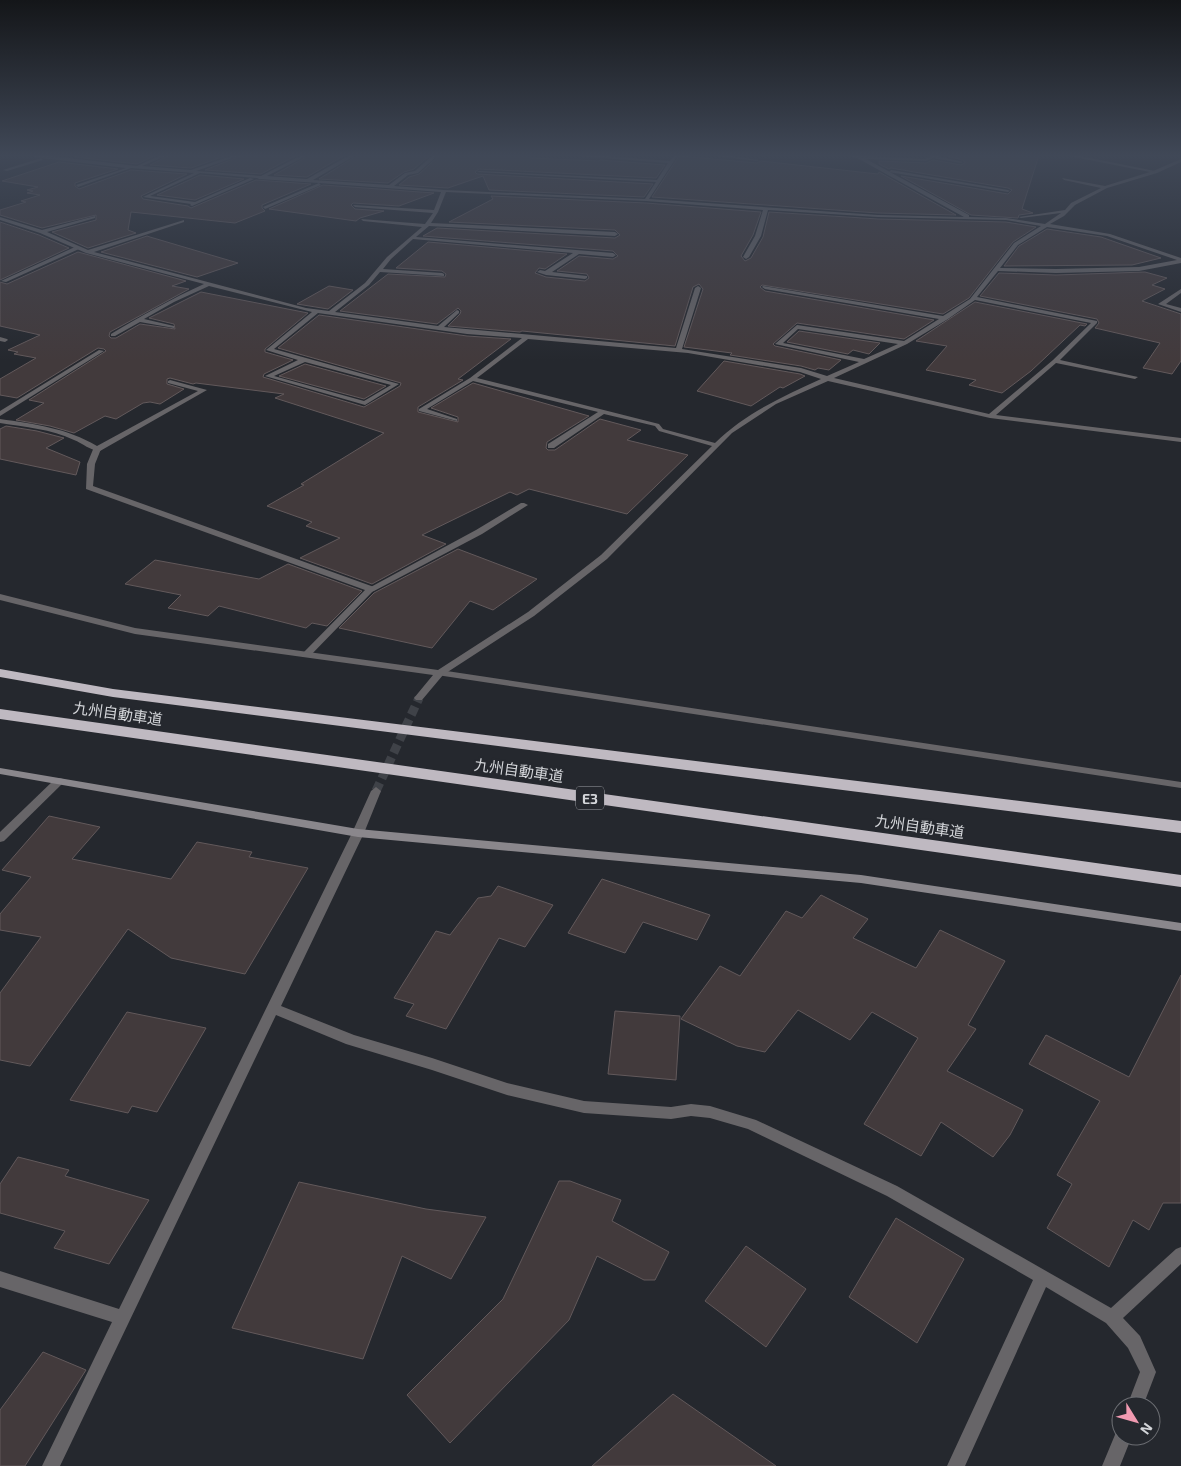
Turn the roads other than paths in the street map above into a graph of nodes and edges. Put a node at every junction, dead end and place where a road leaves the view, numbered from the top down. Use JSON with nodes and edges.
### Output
{"nodes":[{"id":1,"x":18,"y":223,"type":"edge"},
{"id":2,"x":71,"y":223,"type":"edge"},
{"id":3,"x":175,"y":223,"type":"edge"},
{"id":4,"x":407,"y":223,"type":"edge"},
{"id":5,"x":762,"y":223,"type":"edge"},
{"id":6,"x":1035,"y":223,"type":"edge"},
{"id":7,"x":427,"y":225,"type":"junction"},
{"id":8,"x":1045,"y":225,"type":"junction"},
{"id":9,"x":42,"y":232,"type":"junction"},
{"id":10,"x":615,"y":234,"type":"dead end"},
{"id":11,"x":414,"y":238,"type":"junction"},
{"id":12,"x":77,"y":248,"type":"junction"},
{"id":13,"x":88,"y":252,"type":"junction"},
{"id":14,"x":578,"y":252,"type":"junction"},
{"id":15,"x":613,"y":255,"type":"dead end"},
{"id":16,"x":746,"y":257,"type":"dead end"},
{"id":17,"x":1181,"y":261,"type":"edge"},
{"id":18,"x":996,"y":269,"type":"junction"},
{"id":19,"x":379,"y":270,"type":"junction"},
{"id":20,"x":442,"y":275,"type":"dead end"},
{"id":21,"x":585,"y":277,"type":"dead end"},
{"id":22,"x":4,"y":281,"type":"dead end"},
{"id":23,"x":207,"y":284,"type":"junction"},
{"id":24,"x":765,"y":287,"type":"dead end"},
{"id":25,"x":698,"y":288,"type":"dead end"},
{"id":26,"x":1181,"y":291,"type":"edge"},
{"id":27,"x":974,"y":298,"type":"junction"},
{"id":28,"x":1181,"y":310,"type":"edge"},
{"id":29,"x":317,"y":311,"type":"junction"},
{"id":30,"x":457,"y":312,"type":"dead end"},
{"id":31,"x":331,"y":314,"type":"junction"},
{"id":32,"x":946,"y":318,"type":"junction"},
{"id":33,"x":138,"y":320,"type":"junction"},
{"id":34,"x":172,"y":327,"type":"dead end"},
{"id":35,"x":439,"y":328,"type":"junction"},
{"id":36,"x":114,"y":335,"type":"dead end"},
{"id":37,"x":526,"y":338,"type":"junction"},
{"id":38,"x":905,"y":343,"type":"junction"},
{"id":39,"x":678,"y":351,"type":"junction"},
{"id":40,"x":102,"y":352,"type":"dead end"},
{"id":41,"x":303,"y":360,"type":"junction"},
{"id":42,"x":864,"y":361,"type":"junction"},
{"id":43,"x":1055,"y":362,"type":"junction"},
{"id":44,"x":1135,"y":377,"type":"dead end"},
{"id":45,"x":825,"y":378,"type":"junction"},
{"id":46,"x":472,"y":379,"type":"junction"},
{"id":47,"x":170,"y":382,"type":"dead end"},
{"id":48,"x":604,"y":411,"type":"junction"},
{"id":49,"x":0,"y":414,"type":"edge"},
{"id":50,"x":990,"y":416,"type":"junction"},
{"id":51,"x":455,"y":420,"type":"dead end"},
{"id":52,"x":0,"y":422,"type":"edge"},
{"id":53,"x":1181,"y":440,"type":"edge"},
{"id":54,"x":716,"y":445,"type":"junction"},
{"id":55,"x":552,"y":446,"type":"dead end"},
{"id":56,"x":97,"y":449,"type":"junction"},
{"id":57,"x":524,"y":505,"type":"dead end"},
{"id":58,"x":371,"y":589,"type":"junction"},
{"id":59,"x":0,"y":597,"type":"edge"},
{"id":60,"x":306,"y":654,"type":"junction"},
{"id":61,"x":0,"y":673,"type":"edge"},
{"id":62,"x":440,"y":673,"type":"junction"},
{"id":63,"x":419,"y":698,"type":"tunnel mouth"},
{"id":64,"x":0,"y":714,"type":"edge"},
{"id":65,"x":0,"y":771,"type":"edge"},
{"id":66,"x":59,"y":781,"type":"junction"},
{"id":67,"x":1181,"y":785,"type":"edge"},
{"id":68,"x":376,"y":791,"type":"tunnel mouth"},
{"id":69,"x":1181,"y":827,"type":"edge"},
{"id":70,"x":358,"y":832,"type":"junction"},
{"id":71,"x":0,"y":838,"type":"edge"},
{"id":72,"x":1181,"y":881,"type":"edge"},
{"id":73,"x":1181,"y":927,"type":"edge"},
{"id":74,"x":273,"y":1008,"type":"junction"},
{"id":75,"x":1181,"y":1254,"type":"edge"},
{"id":76,"x":1042,"y":1278,"type":"junction"},
{"id":77,"x":0,"y":1279,"type":"edge"},
{"id":78,"x":1112,"y":1317,"type":"junction"},
{"id":79,"x":124,"y":1318,"type":"junction"},
{"id":80,"x":1139,"y":1396,"type":"edge"},
{"id":81,"x":1119,"y":1446,"type":"edge"},
{"id":82,"x":51,"y":1466,"type":"edge"},
{"id":83,"x":956,"y":1466,"type":"edge"},
{"id":84,"x":1111,"y":1466,"type":"edge"}],
"edges":[{"from":1,"to":9,"type":"street"},
{"from":2,"to":9,"type":"street"},
{"from":3,"to":13,"type":"street"},
{"from":4,"to":7,"type":"street"},
{"from":5,"to":16,"type":"street"},
{"from":6,"to":8,"type":"street"},
{"from":7,"to":10,"type":"street"},
{"from":7,"to":11,"type":"street"},
{"from":8,"to":17,"type":"street"},
{"from":8,"to":18,"type":"street"},
{"from":9,"to":12,"type":"street"},
{"from":11,"to":14,"type":"street"},
{"from":11,"to":19,"type":"street"},
{"from":12,"to":13,"type":"street"},
{"from":12,"to":22,"type":"street"},
{"from":13,"to":23,"type":"street"},
{"from":14,"to":15,"type":"street"},
{"from":14,"to":21,"type":"street"},
{"from":17,"to":18,"type":"street"},
{"from":18,"to":27,"type":"street"},
{"from":19,"to":20,"type":"street"},
{"from":19,"to":31,"type":"street"},
{"from":23,"to":29,"type":"street"},
{"from":23,"to":33,"type":"street"},
{"from":24,"to":32,"type":"street"},
{"from":25,"to":39,"type":"street"},
{"from":26,"to":28,"type":"street"},
{"from":27,"to":32,"type":"street"},
{"from":27,"to":43,"type":"street"},
{"from":29,"to":31,"type":"street"},
{"from":29,"to":41,"type":"street"},
{"from":30,"to":35,"type":"street"},
{"from":31,"to":35,"type":"street"},
{"from":32,"to":38,"type":"street"},
{"from":33,"to":34,"type":"street"},
{"from":33,"to":36,"type":"street"},
{"from":35,"to":37,"type":"street"},
{"from":37,"to":39,"type":"street"},
{"from":37,"to":46,"type":"street"},
{"from":38,"to":42,"type":"street"},
{"from":38,"to":42,"type":"street"},
{"from":39,"to":45,"type":"street"},
{"from":40,"to":49,"type":"street"},
{"from":41,"to":41,"type":"street"},
{"from":42,"to":45,"type":"street"},
{"from":43,"to":44,"type":"street"},
{"from":43,"to":50,"type":"street"},
{"from":45,"to":50,"type":"street"},
{"from":45,"to":54,"type":"street"},
{"from":46,"to":48,"type":"street"},
{"from":46,"to":51,"type":"street"},
{"from":47,"to":56,"type":"street"},
{"from":48,"to":54,"type":"street"},
{"from":48,"to":55,"type":"street"},
{"from":50,"to":53,"type":"street"},
{"from":52,"to":56,"type":"street"},
{"from":54,"to":62,"type":"street"},
{"from":56,"to":58,"type":"street"},
{"from":57,"to":58,"type":"street"},
{"from":58,"to":60,"type":"street"},
{"from":59,"to":60,"type":"street"},
{"from":60,"to":62,"type":"street"},
{"from":61,"to":69,"type":"highway","name":"九州自動車道"},
{"from":62,"to":63,"type":"street"},
{"from":62,"to":67,"type":"street"},
{"from":64,"to":72,"type":"highway","name":"九州自動車道","number":"E3"},
{"from":65,"to":66,"type":"street"},
{"from":66,"to":70,"type":"street"},
{"from":66,"to":71,"type":"street"},
{"from":68,"to":70,"type":"street"},
{"from":70,"to":73,"type":"street"},
{"from":70,"to":74,"type":"street"},
{"from":74,"to":76,"type":"street"},
{"from":74,"to":79,"type":"street"},
{"from":75,"to":78,"type":"street"},
{"from":76,"to":78,"type":"street"},
{"from":76,"to":83,"type":"street"},
{"from":77,"to":79,"type":"street"},
{"from":78,"to":80,"type":"street"},
{"from":79,"to":82,"type":"street"},
{"from":81,"to":84,"type":"street"}]}
